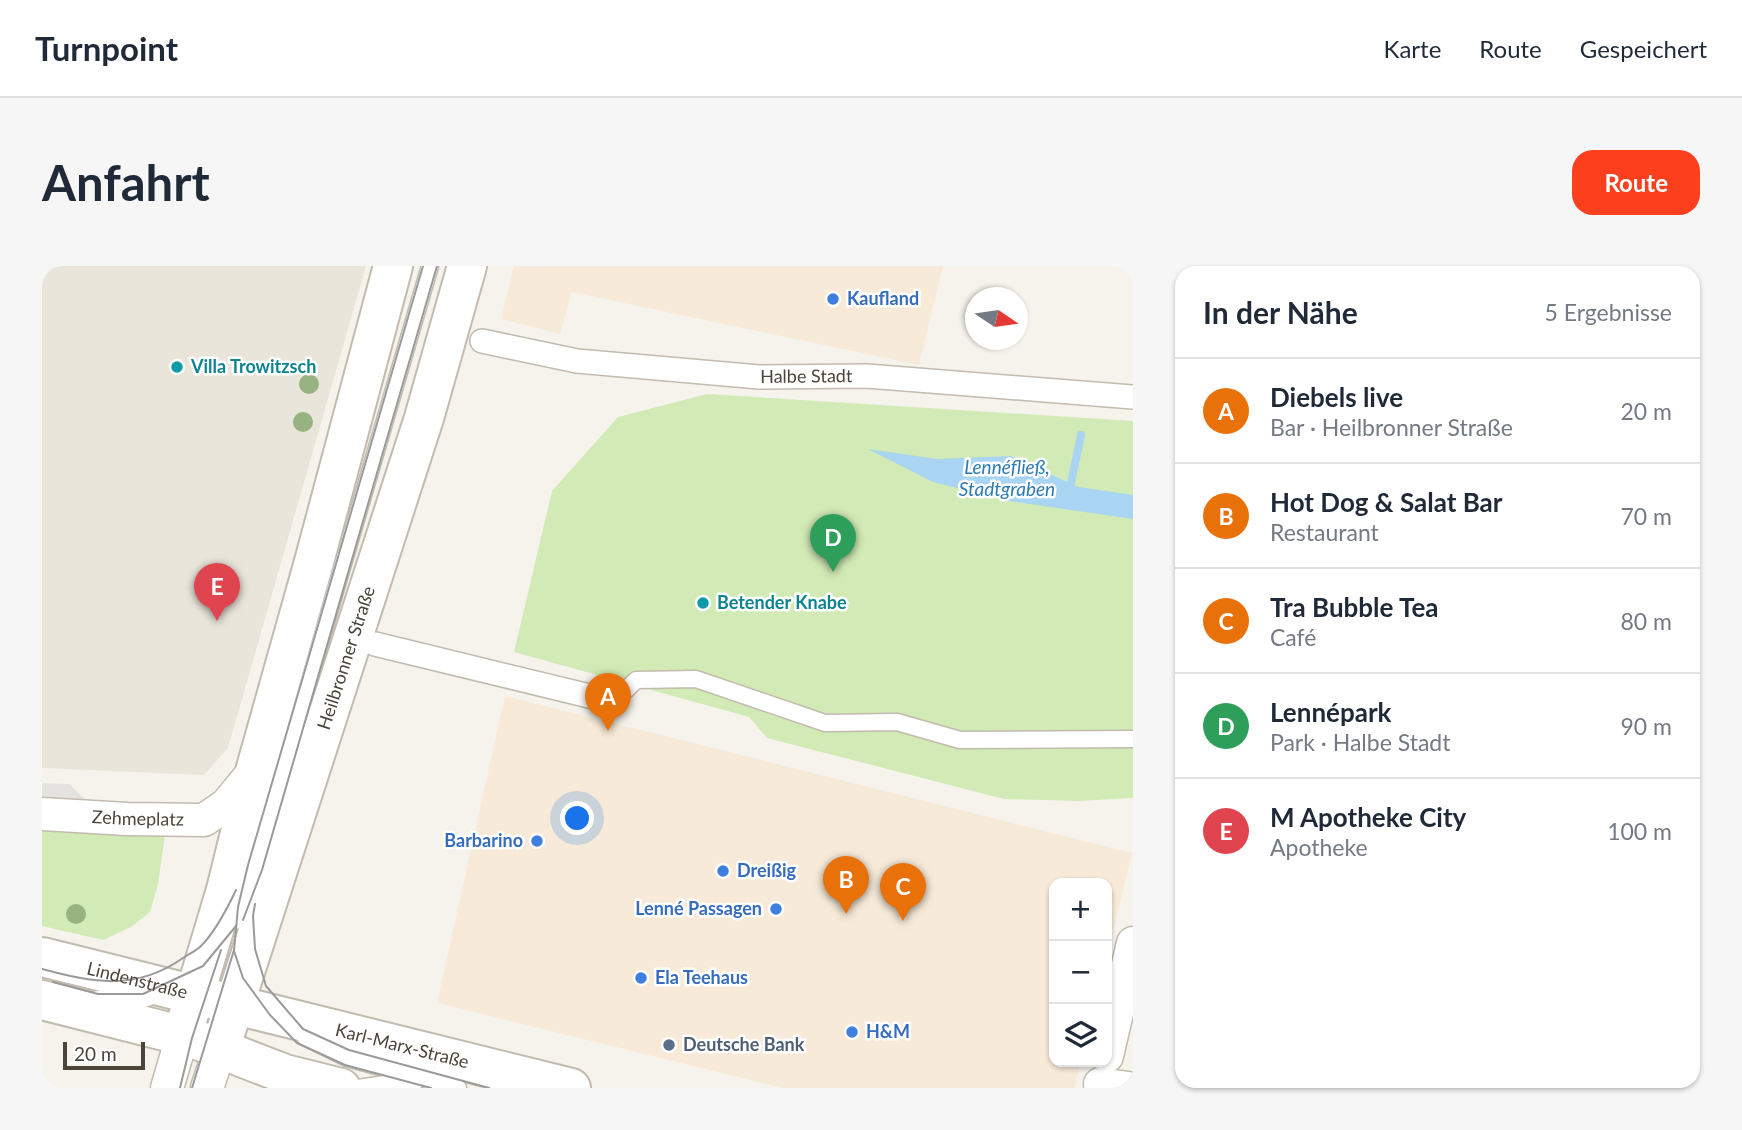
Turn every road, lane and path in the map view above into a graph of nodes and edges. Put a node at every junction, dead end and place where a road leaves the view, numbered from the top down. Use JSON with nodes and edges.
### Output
{"nodes":[{"id":1,"x":393,"y":266,"type":"edge"},
{"id":2,"x":430,"y":266,"type":"edge"},
{"id":3,"x":467,"y":266,"type":"edge"},
{"id":4,"x":482,"y":341,"type":"dead end"},
{"id":5,"x":1133,"y":397,"type":"edge"},
{"id":6,"x":375,"y":644,"type":"dead end"},
{"id":7,"x":614,"y":702,"type":"joint"},
{"id":8,"x":1133,"y":739,"type":"edge"},
{"id":9,"x":256,"y":768,"type":"junction"},
{"id":10,"x":42,"y":814,"type":"edge"},
{"id":11,"x":254,"y":869,"type":"junction"},
{"id":12,"x":1133,"y":943,"type":"edge"},
{"id":13,"x":42,"y":957,"type":"edge"},
{"id":14,"x":42,"y":984,"type":"edge"},
{"id":15,"x":217,"y":998,"type":"junction"},
{"id":16,"x":42,"y":1000,"type":"edge"},
{"id":17,"x":349,"y":1050,"type":"dead end"},
{"id":18,"x":1108,"y":1076,"type":"edge"},
{"id":19,"x":454,"y":1087,"type":"edge"},
{"id":20,"x":167,"y":1088,"type":"edge"},
{"id":21,"x":207,"y":1088,"type":"edge"},
{"id":22,"x":341,"y":1088,"type":"edge"},
{"id":23,"x":358,"y":1088,"type":"edge"},
{"id":24,"x":571,"y":1088,"type":"edge"}],
"edges":[{"from":1,"to":9,"type":"street"},
{"from":2,"to":11,"type":"lane"},
{"from":3,"to":15,"type":"street","name":"Heilbronner Straße"},
{"from":4,"to":5,"type":"street","name":"Halbe Stadt"},
{"from":6,"to":7,"type":"street","name":"Heilbronner Straße"},
{"from":7,"to":8,"type":"lane"},
{"from":9,"to":10,"type":"street","name":"Zehmeplatz"},
{"from":9,"to":15,"type":"street"},
{"from":11,"to":15,"type":"lane"},
{"from":11,"to":15,"type":"lane"},
{"from":11,"to":15,"type":"lane"},
{"from":12,"to":18,"type":"street"},
{"from":13,"to":15,"type":"street","name":"Lindenstraße"},
{"from":14,"to":15,"type":"lane"},
{"from":15,"to":16,"type":"street"},
{"from":15,"to":17,"type":"lane"},
{"from":15,"to":19,"type":"lane"},
{"from":15,"to":20,"type":"street"},
{"from":15,"to":21,"type":"street"},
{"from":15,"to":22,"type":"street"},
{"from":15,"to":24,"type":"street","name":"Karl-Marx-Straße"},
{"from":19,"to":23,"type":"lane"}]}
